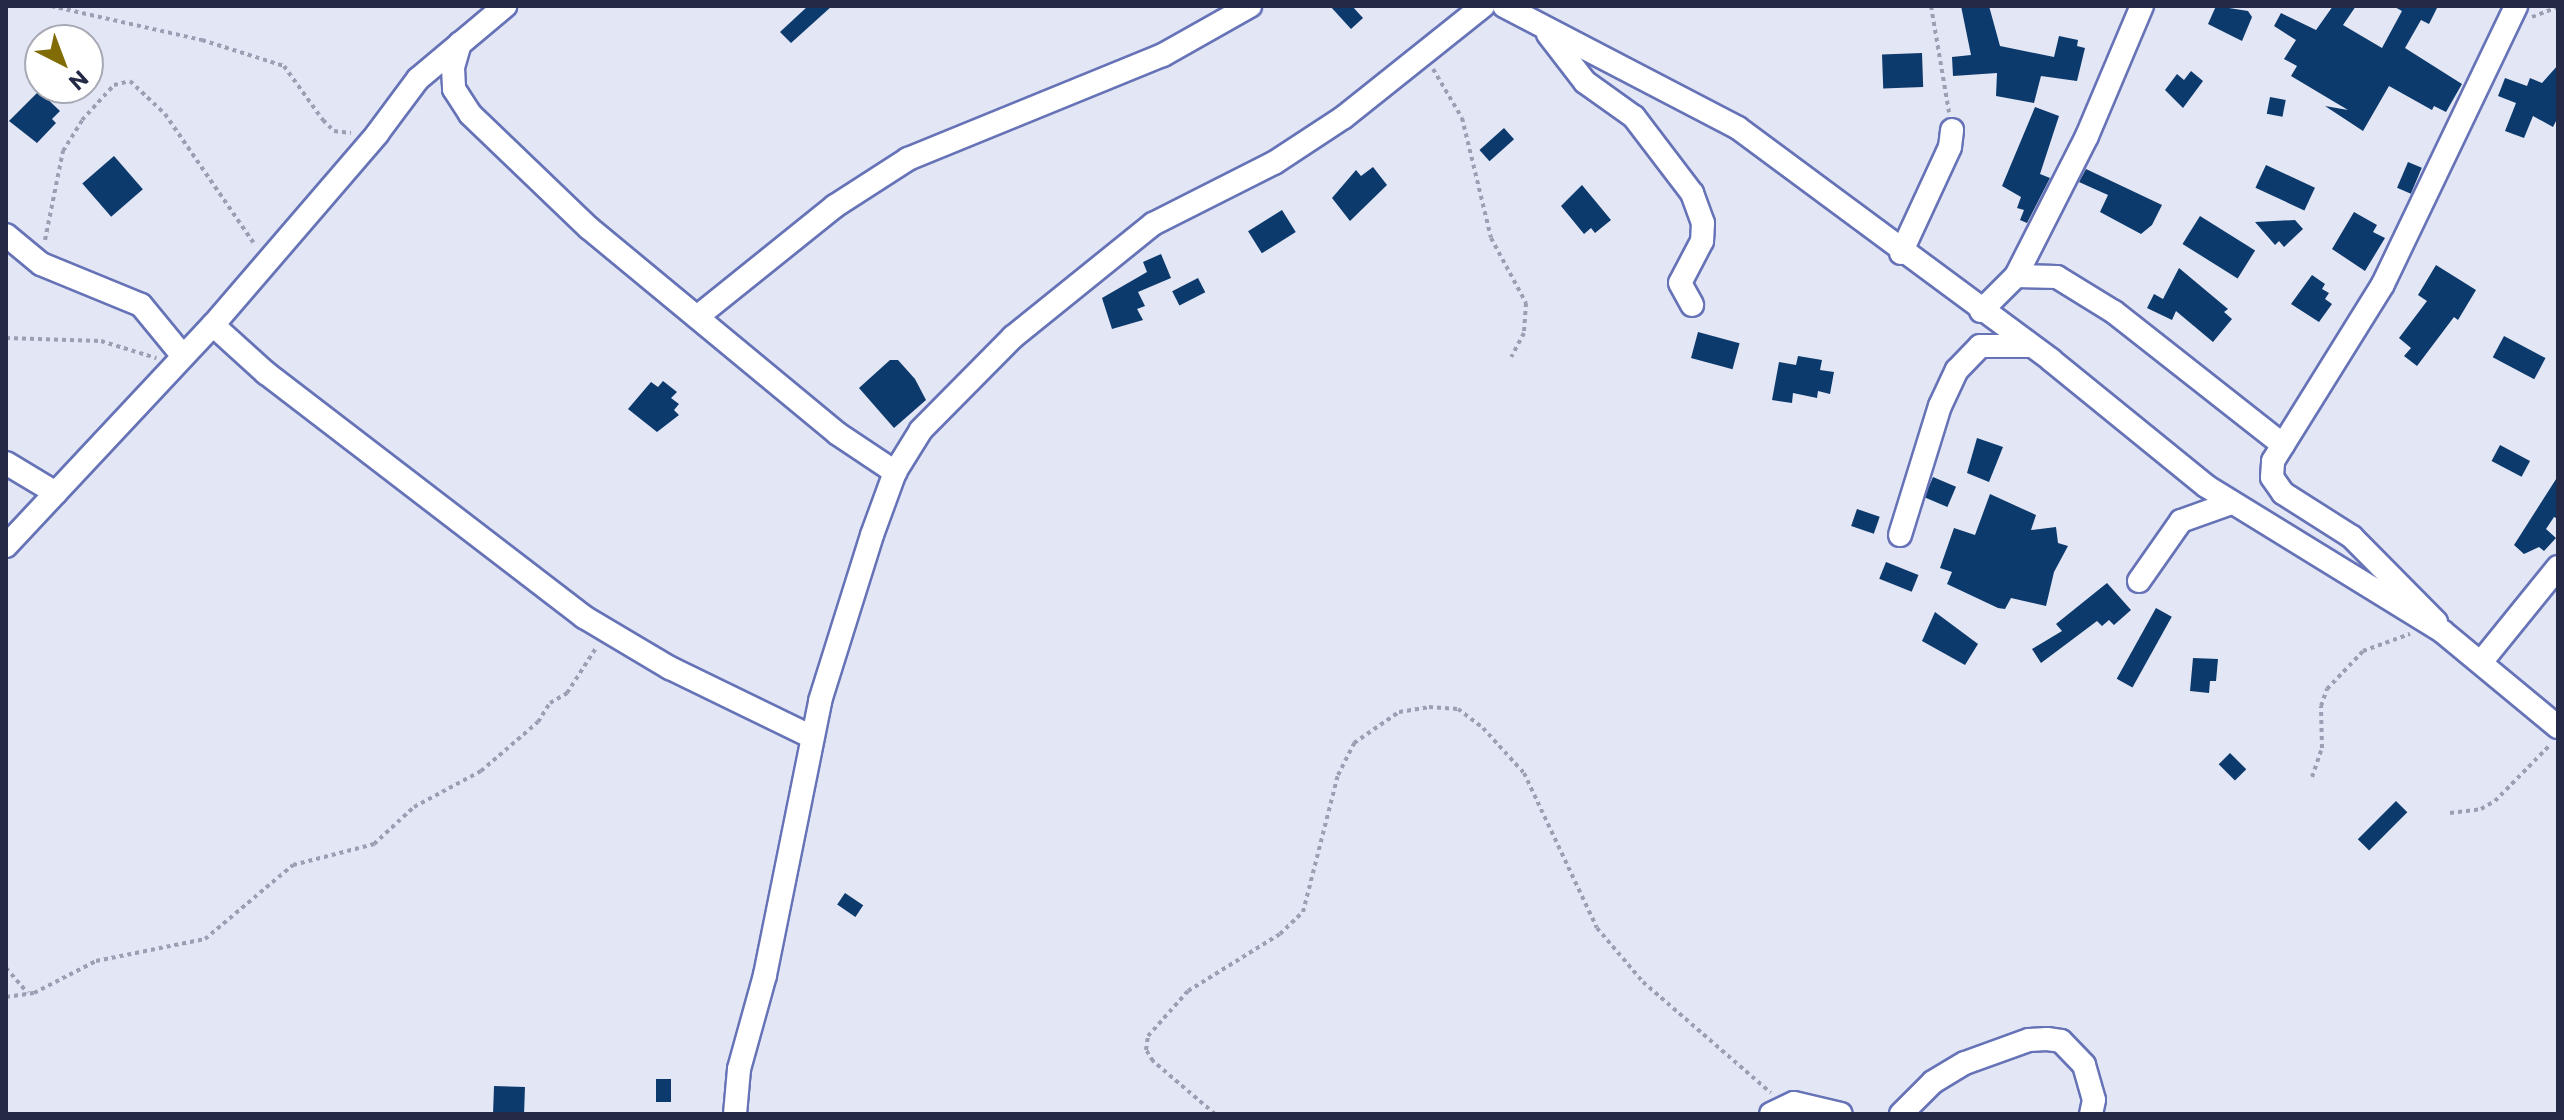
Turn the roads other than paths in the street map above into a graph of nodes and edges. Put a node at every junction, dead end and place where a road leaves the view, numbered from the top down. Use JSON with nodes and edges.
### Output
{"nodes":[{"id":1,"x":505,"y":6,"type":"edge"},
{"id":2,"x":1250,"y":6,"type":"edge"},
{"id":3,"x":1483,"y":6,"type":"edge"},
{"id":4,"x":1504,"y":6,"type":"edge"},
{"id":5,"x":2142,"y":6,"type":"edge"},
{"id":6,"x":2516,"y":6,"type":"edge"},
{"id":7,"x":1545,"y":30,"type":"junction"},
{"id":8,"x":460,"y":43,"type":"junction"},
{"id":9,"x":1952,"y":130,"type":"road end"},
{"id":10,"x":6,"y":235,"type":"edge"},
{"id":11,"x":1901,"y":253,"type":"junction"},
{"id":12,"x":2016,"y":276,"type":"junction"},
{"id":13,"x":1692,"y":305,"type":"dead end"},
{"id":14,"x":1981,"y":311,"type":"junction"},
{"id":15,"x":697,"y":317,"type":"junction"},
{"id":16,"x":213,"y":325,"type":"junction"},
{"id":17,"x":2031,"y":346,"type":"junction"},
{"id":18,"x":177,"y":360,"type":"junction"},
{"id":19,"x":2283,"y":445,"type":"junction"},
{"id":20,"x":6,"y":463,"type":"edge"},
{"id":21,"x":895,"y":472,"type":"junction"},
{"id":22,"x":56,"y":493,"type":"junction"},
{"id":23,"x":2231,"y":503,"type":"junction"},
{"id":24,"x":1900,"y":535,"type":"dead end"},
{"id":25,"x":6,"y":546,"type":"edge"},
{"id":26,"x":2558,"y":567,"type":"edge"},
{"id":27,"x":2139,"y":581,"type":"dead end"},
{"id":28,"x":2439,"y":629,"type":"junction"},
{"id":29,"x":2482,"y":661,"type":"junction"},
{"id":30,"x":2558,"y":727,"type":"edge"},
{"id":31,"x":812,"y":737,"type":"junction"},
{"id":32,"x":1778,"y":1109,"type":"edge"},
{"id":33,"x":735,"y":1114,"type":"edge"},
{"id":34,"x":1841,"y":1114,"type":"edge"},
{"id":35,"x":1901,"y":1114,"type":"edge"},
{"id":36,"x":2091,"y":1114,"type":"edge"}],
"edges":[{"from":1,"to":8,"type":"street"},
{"from":2,"to":15,"type":"street"},
{"from":3,"to":21,"type":"street"},
{"from":4,"to":7,"type":"street"},
{"from":5,"to":12,"type":"street"},
{"from":6,"to":19,"type":"street"},
{"from":7,"to":11,"type":"street"},
{"from":7,"to":13,"type":"street"},
{"from":8,"to":15,"type":"street"},
{"from":8,"to":16,"type":"street"},
{"from":9,"to":11,"type":"street"},
{"from":10,"to":18,"type":"street"},
{"from":11,"to":14,"type":"street"},
{"from":12,"to":14,"type":"street"},
{"from":12,"to":19,"type":"street"},
{"from":14,"to":17,"type":"street"},
{"from":15,"to":21,"type":"street"},
{"from":16,"to":18,"type":"street"},
{"from":16,"to":31,"type":"street"},
{"from":17,"to":23,"type":"street"},
{"from":17,"to":24,"type":"street"},
{"from":18,"to":22,"type":"street"},
{"from":19,"to":28,"type":"street"},
{"from":20,"to":22,"type":"street"},
{"from":21,"to":31,"type":"street"},
{"from":22,"to":25,"type":"street"},
{"from":23,"to":27,"type":"street"},
{"from":23,"to":28,"type":"street"},
{"from":26,"to":29,"type":"street"},
{"from":28,"to":29,"type":"street"},
{"from":29,"to":30,"type":"street"},
{"from":31,"to":33,"type":"street"},
{"from":32,"to":34,"type":"street"},
{"from":35,"to":36,"type":"street"}]}
